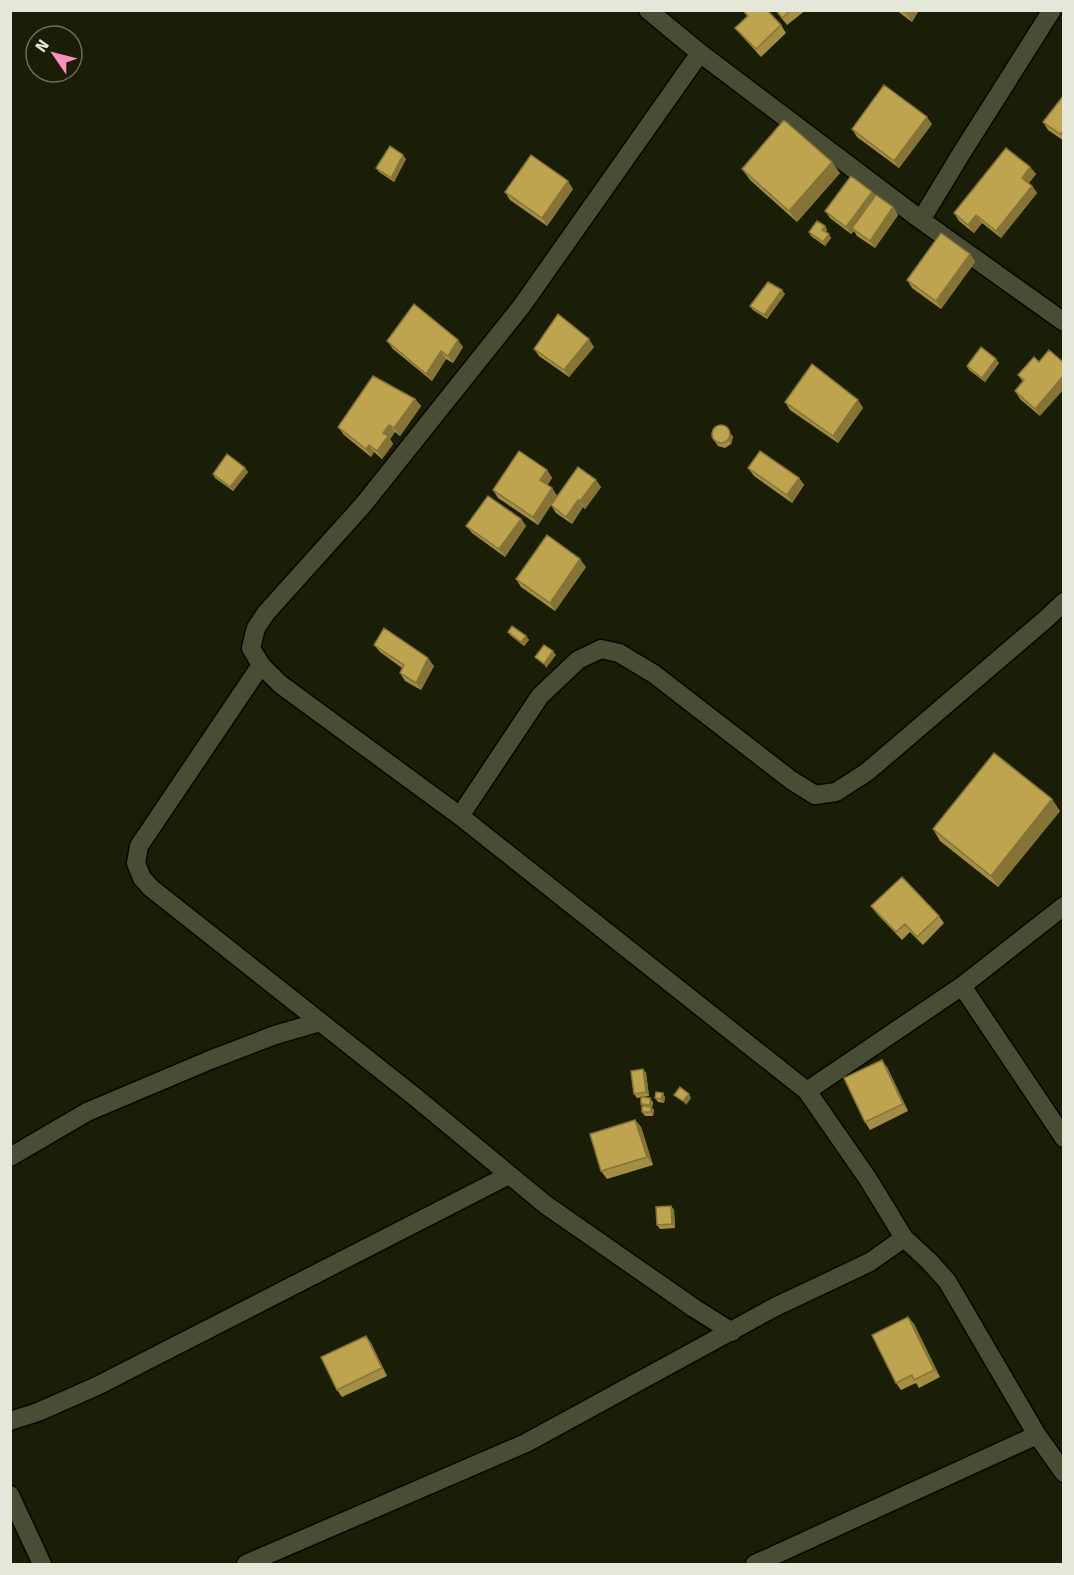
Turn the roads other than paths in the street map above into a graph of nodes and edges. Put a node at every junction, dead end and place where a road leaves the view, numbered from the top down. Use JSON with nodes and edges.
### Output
{"nodes":[{"id":1,"x":648,"y":10,"type":"edge"},
{"id":2,"x":1052,"y":10,"type":"edge"},
{"id":3,"x":700,"y":53,"type":"junction"},
{"id":4,"x":921,"y":220,"type":"junction"},
{"id":5,"x":1064,"y":322,"type":"edge"},
{"id":6,"x":1064,"y":602,"type":"edge"},
{"id":7,"x":261,"y":665,"type":"junction"},
{"id":8,"x":460,"y":816,"type":"junction"},
{"id":9,"x":1064,"y":906,"type":"edge"},
{"id":10,"x":962,"y":986,"type":"junction"},
{"id":11,"x":320,"y":1022,"type":"junction"},
{"id":12,"x":807,"y":1091,"type":"junction"},
{"id":13,"x":1064,"y":1138,"type":"edge"},
{"id":14,"x":10,"y":1157,"type":"edge"},
{"id":15,"x":509,"y":1175,"type":"junction"},
{"id":16,"x":904,"y":1238,"type":"junction"},
{"id":17,"x":732,"y":1332,"type":"junction"},
{"id":18,"x":10,"y":1421,"type":"edge"},
{"id":19,"x":1037,"y":1435,"type":"junction"},
{"id":20,"x":1064,"y":1473,"type":"edge"},
{"id":21,"x":10,"y":1495,"type":"edge"},
{"id":22,"x":42,"y":1564,"type":"edge"},
{"id":23,"x":246,"y":1564,"type":"edge"},
{"id":24,"x":755,"y":1564,"type":"edge"}],
"edges":[{"from":1,"to":3,"type":"street"},
{"from":2,"to":4,"type":"street"},
{"from":3,"to":4,"type":"street"},
{"from":3,"to":7,"type":"street"},
{"from":4,"to":5,"type":"street"},
{"from":6,"to":8,"type":"street"},
{"from":7,"to":8,"type":"street"},
{"from":7,"to":11,"type":"street"},
{"from":8,"to":12,"type":"street"},
{"from":9,"to":10,"type":"street"},
{"from":10,"to":12,"type":"street"},
{"from":10,"to":13,"type":"street"},
{"from":11,"to":14,"type":"street"},
{"from":11,"to":15,"type":"street"},
{"from":12,"to":16,"type":"street"},
{"from":15,"to":17,"type":"street"},
{"from":15,"to":18,"type":"street"},
{"from":16,"to":17,"type":"street"},
{"from":16,"to":19,"type":"street"},
{"from":17,"to":23,"type":"street"},
{"from":19,"to":20,"type":"street"},
{"from":19,"to":24,"type":"street"},
{"from":21,"to":22,"type":"street"}]}
